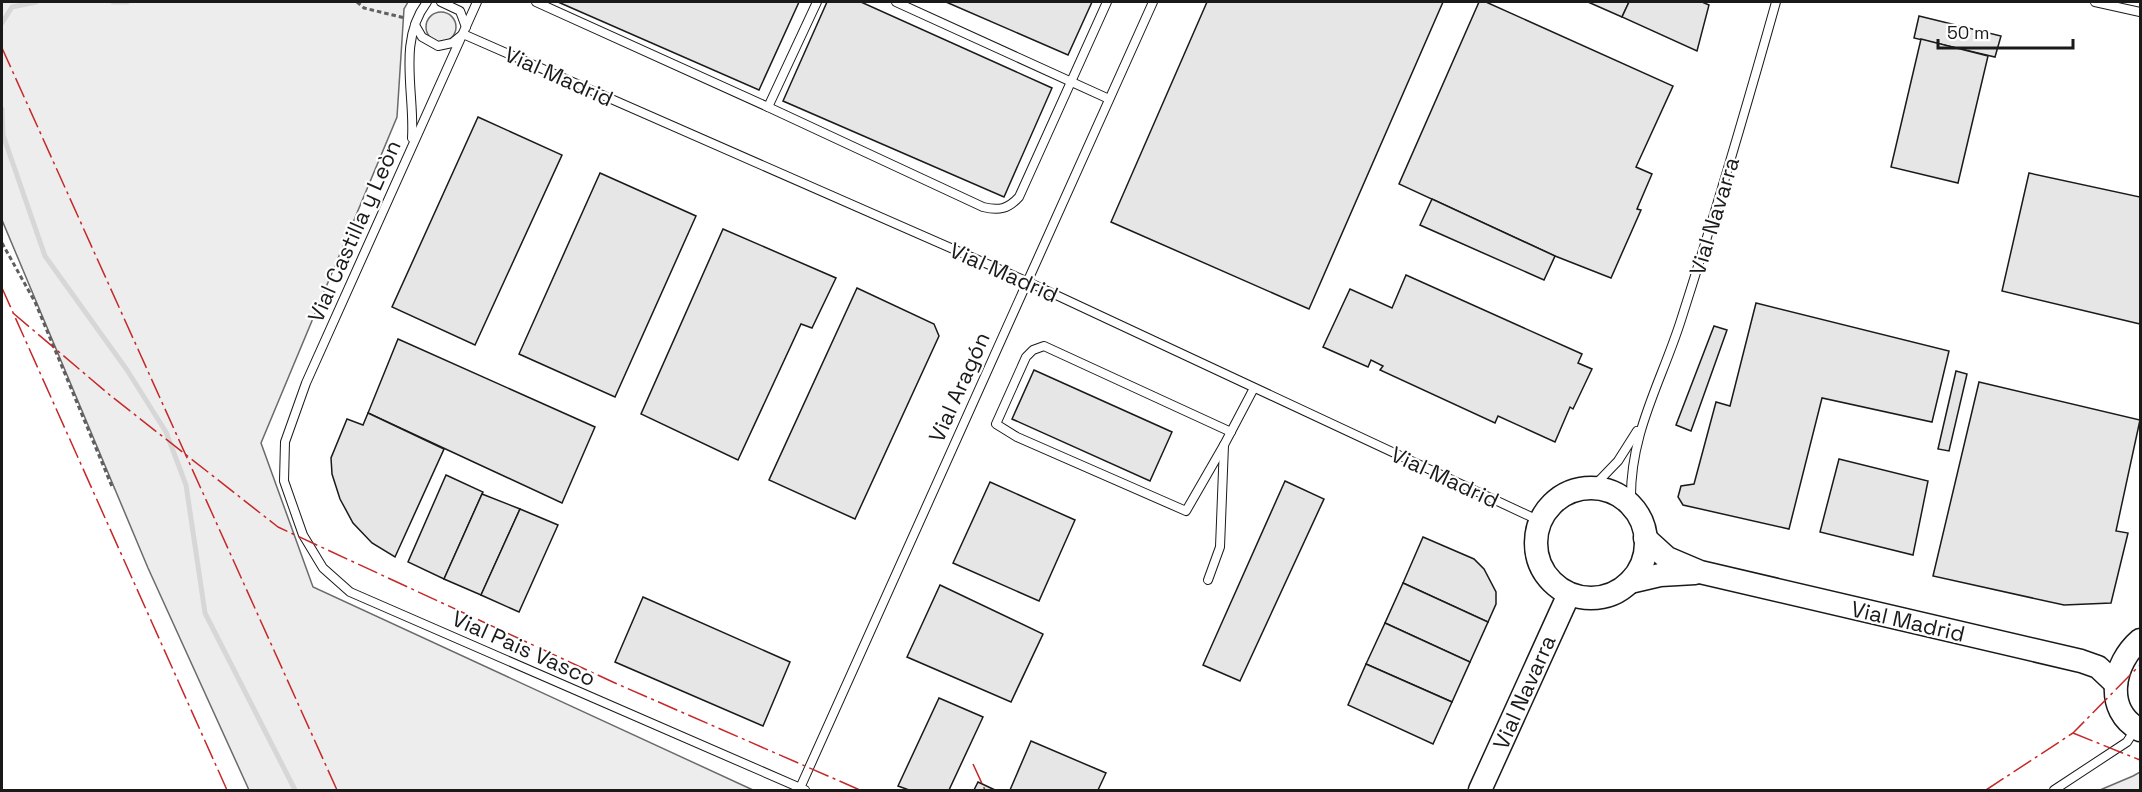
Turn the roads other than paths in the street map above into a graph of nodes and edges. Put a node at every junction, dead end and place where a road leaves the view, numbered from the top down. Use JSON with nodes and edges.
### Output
{"nodes":[{"id":1,"x":441,"y":2,"type":"edge"},
{"id":2,"x":477,"y":2,"type":"edge"},
{"id":3,"x":536,"y":2,"type":"edge"},
{"id":4,"x":817,"y":2,"type":"edge"},
{"id":5,"x":896,"y":2,"type":"edge"},
{"id":6,"x":1107,"y":2,"type":"edge"},
{"id":7,"x":1153,"y":2,"type":"edge"},
{"id":8,"x":1776,"y":2,"type":"edge"},
{"id":9,"x":2095,"y":2,"type":"edge"},
{"id":10,"x":427,"y":3,"type":"edge"},
{"id":11,"x":2140,"y":12,"type":"edge"},
{"id":12,"x":414,"y":22,"type":"junction"},
{"id":13,"x":464,"y":31,"type":"junction"},
{"id":14,"x":1071,"y":82,"type":"junction"},
{"id":15,"x":1108,"y":99,"type":"junction"},
{"id":16,"x":768,"y":107,"type":"junction"},
{"id":17,"x":411,"y":148,"type":"junction"},
{"id":18,"x":1026,"y":281,"type":"junction"},
{"id":19,"x":1254,"y":388,"type":"junction"},
{"id":20,"x":1640,"y":426,"type":"junction"},
{"id":21,"x":1232,"y":432,"type":"junction"},
{"id":22,"x":1224,"y":445,"type":"junction"},
{"id":23,"x":284,"y":481,"type":"joint"},
{"id":24,"x":1592,"y":488,"type":"junction"},
{"id":25,"x":1631,"y":503,"type":"junction"},
{"id":26,"x":1540,"y":521,"type":"junction"},
{"id":27,"x":1645,"y":538,"type":"junction"},
{"id":28,"x":1700,"y":572,"type":"junction"},
{"id":29,"x":1208,"y":580,"type":"dead end"},
{"id":30,"x":1630,"y":582,"type":"junction"},
{"id":31,"x":1569,"y":594,"type":"junction"},
{"id":32,"x":2134,"y":645,"type":"edge"},
{"id":33,"x":2081,"y":661,"type":"junction"},
{"id":34,"x":2116,"y":684,"type":"junction"},
{"id":35,"x":2138,"y":729,"type":"edge"},
{"id":36,"x":802,"y":789,"type":"edge"},
{"id":37,"x":1480,"y":790,"type":"edge"},
{"id":38,"x":2054,"y":790,"type":"edge"}],
"edges":[{"from":1,"to":13,"type":"lane"},
{"from":2,"to":13,"type":"lane","name":"Vial Castilla y Leòn"},
{"from":3,"to":16,"type":"lane"},
{"from":4,"to":16,"type":"lane"},
{"from":5,"to":14,"type":"lane"},
{"from":6,"to":14,"type":"lane"},
{"from":7,"to":15,"type":"lane","name":"Vial Aragón"},
{"from":8,"to":20,"type":"lane","name":"Vial Navarra"},
{"from":9,"to":11,"type":"lane"},
{"from":10,"to":12,"type":"lane"},
{"from":12,"to":13,"type":"lane"},
{"from":12,"to":17,"type":"lane"},
{"from":13,"to":17,"type":"lane","name":"Vial Castilla y Leòn"},
{"from":13,"to":18,"type":"lane","name":"Vial Madrid"},
{"from":14,"to":15,"type":"lane"},
{"from":14,"to":16,"type":"lane"},
{"from":15,"to":18,"type":"lane","name":"Vial Aragón"},
{"from":17,"to":23,"type":"lane","name":"Vial Castilla y Leòn"},
{"from":18,"to":19,"type":"lane","name":"Vial Madrid"},
{"from":18,"to":36,"type":"lane","name":"Vial Aragón"},
{"from":19,"to":21,"type":"lane"},
{"from":19,"to":26,"type":"lane","name":"Vial Madrid"},
{"from":20,"to":24,"type":"lane","name":"Vial Navarra"},
{"from":20,"to":25,"type":"lane","name":"Vial Navarra"},
{"from":21,"to":22,"type":"lane"},
{"from":21,"to":22,"type":"lane"},
{"from":22,"to":29,"type":"lane"},
{"from":23,"to":36,"type":"lane","name":"Vial Pais Vasco"},
{"from":24,"to":25,"type":"street"},
{"from":24,"to":26,"type":"street"},
{"from":25,"to":27,"type":"street"},
{"from":26,"to":31,"type":"street"},
{"from":27,"to":28,"type":"street","name":"Vial Madrid"},
{"from":27,"to":30,"type":"street"},
{"from":28,"to":30,"type":"street","name":"Vial Madrid"},
{"from":28,"to":33,"type":"street","name":"Vial Madrid"},
{"from":30,"to":31,"type":"street"},
{"from":31,"to":37,"type":"street","name":"Vial Navarra"},
{"from":32,"to":33,"type":"street","name":"Vial Madrid"},
{"from":32,"to":34,"type":"street"},
{"from":33,"to":34,"type":"street","name":"Vial Madrid"},
{"from":34,"to":35,"type":"street"},
{"from":35,"to":38,"type":"lane"}]}
